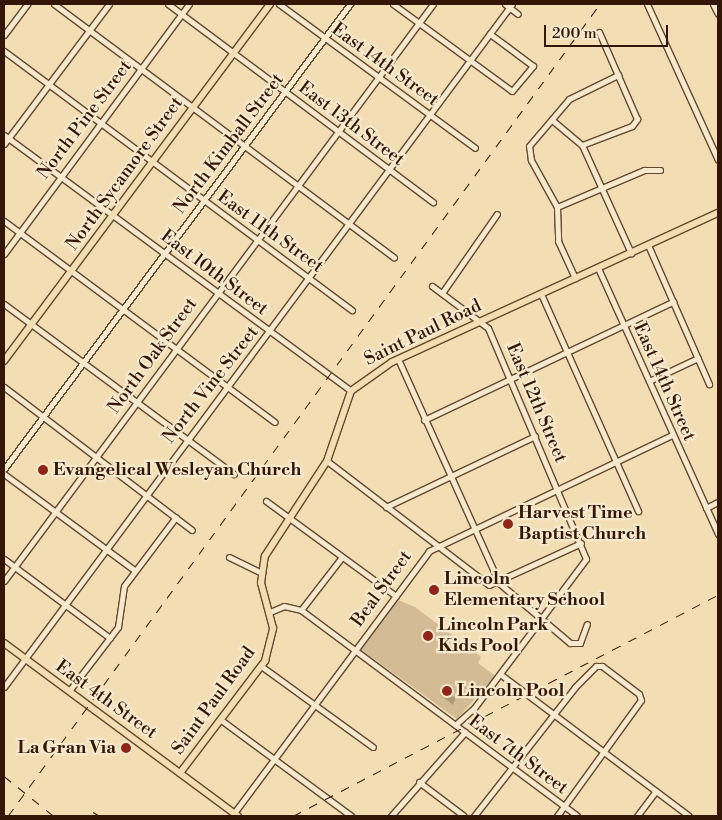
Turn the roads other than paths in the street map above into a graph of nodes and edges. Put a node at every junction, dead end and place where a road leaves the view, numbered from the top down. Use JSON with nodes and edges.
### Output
{"nodes":[{"id":1,"x":27,"y":4,"type":"edge"},
{"id":2,"x":54,"y":4,"type":"edge"},
{"id":3,"x":109,"y":4,"type":"edge"},
{"id":4,"x":168,"y":4,"type":"edge"},
{"id":5,"x":189,"y":4,"type":"edge"},
{"id":6,"x":270,"y":4,"type":"edge"},
{"id":7,"x":279,"y":4,"type":"edge"},
{"id":8,"x":350,"y":4,"type":"edge"},
{"id":9,"x":393,"y":4,"type":"edge"},
{"id":10,"x":433,"y":4,"type":"edge"},
{"id":11,"x":647,"y":4,"type":"edge"},
{"id":12,"x":713,"y":4,"type":"edge"},
{"id":13,"x":509,"y":5,"type":"edge"},
{"id":14,"x":182,"y":14,"type":"junction"},
{"id":15,"x":518,"y":14,"type":"dead end"},
{"id":16,"x":718,"y":14,"type":"edge"},
{"id":17,"x":417,"y":23,"type":"junction"},
{"id":18,"x":89,"y":30,"type":"junction"},
{"id":19,"x":599,"y":32,"type":"dead end"},
{"id":20,"x":4,"y":34,"type":"edge"},
{"id":21,"x":490,"y":34,"type":"junction"},
{"id":22,"x":325,"y":38,"type":"junction"},
{"id":23,"x":4,"y":51,"type":"edge"},
{"id":24,"x":233,"y":53,"type":"junction"},
{"id":25,"x":470,"y":60,"type":"junction"},
{"id":26,"x":141,"y":68,"type":"junction"},
{"id":27,"x":618,"y":75,"type":"junction"},
{"id":28,"x":377,"y":76,"type":"junction"},
{"id":29,"x":48,"y":84,"type":"junction"},
{"id":30,"x":285,"y":91,"type":"junction"},
{"id":31,"x":193,"y":106,"type":"junction"},
{"id":32,"x":429,"y":115,"type":"junction"},
{"id":33,"x":552,"y":120,"type":"junction"},
{"id":34,"x":100,"y":123,"type":"junction"},
{"id":35,"x":336,"y":130,"type":"junction"},
{"id":36,"x":6,"y":136,"type":"edge"},
{"id":37,"x":4,"y":144,"type":"edge"},
{"id":38,"x":245,"y":144,"type":"junction"},
{"id":39,"x":582,"y":145,"type":"junction"},
{"id":40,"x":474,"y":148,"type":"dead end"},
{"id":41,"x":718,"y":160,"type":"edge"},
{"id":42,"x":151,"y":161,"type":"junction"},
{"id":43,"x":388,"y":170,"type":"junction"},
{"id":44,"x":660,"y":170,"type":"dead end"},
{"id":45,"x":60,"y":177,"type":"junction"},
{"id":46,"x":297,"y":186,"type":"junction"},
{"id":47,"x":602,"y":188,"type":"junction"},
{"id":48,"x":204,"y":200,"type":"junction"},
{"id":49,"x":433,"y":202,"type":"dead end"},
{"id":50,"x":557,"y":207,"type":"junction"},
{"id":51,"x":718,"y":213,"type":"edge"},
{"id":52,"x":497,"y":214,"type":"dead end"},
{"id":53,"x":112,"y":215,"type":"junction"},
{"id":54,"x":4,"y":222,"type":"edge"},
{"id":55,"x":348,"y":222,"type":"junction"},
{"id":56,"x":19,"y":232,"type":"junction"},
{"id":57,"x":256,"y":240,"type":"junction"},
{"id":58,"x":648,"y":245,"type":"junction"},
{"id":59,"x":165,"y":252,"type":"junction"},
{"id":60,"x":631,"y":253,"type":"junction"},
{"id":61,"x":4,"y":254,"type":"edge"},
{"id":62,"x":394,"y":257,"type":"dead end"},
{"id":63,"x":598,"y":268,"type":"junction"},
{"id":64,"x":71,"y":271,"type":"junction"},
{"id":65,"x":308,"y":276,"type":"junction"},
{"id":66,"x":575,"y":278,"type":"junction"},
{"id":67,"x":432,"y":286,"type":"dead end"},
{"id":68,"x":216,"y":292,"type":"junction"},
{"id":69,"x":442,"y":293,"type":"junction"},
{"id":70,"x":541,"y":294,"type":"junction"},
{"id":71,"x":673,"y":302,"type":"junction"},
{"id":72,"x":4,"y":304,"type":"edge"},
{"id":73,"x":122,"y":309,"type":"junction"},
{"id":74,"x":352,"y":310,"type":"dead end"},
{"id":75,"x":481,"y":321,"type":"junction"},
{"id":76,"x":623,"y":324,"type":"junction"},
{"id":77,"x":31,"y":325,"type":"junction"},
{"id":78,"x":270,"y":331,"type":"junction"},
{"id":79,"x":177,"y":350,"type":"junction"},
{"id":80,"x":566,"y":350,"type":"junction"},
{"id":81,"x":698,"y":358,"type":"junction"},
{"id":82,"x":398,"y":359,"type":"junction"},
{"id":83,"x":4,"y":361,"type":"edge"},
{"id":84,"x":83,"y":363,"type":"junction"},
{"id":85,"x":510,"y":378,"type":"junction"},
{"id":86,"x":649,"y":380,"type":"junction"},
{"id":87,"x":710,"y":384,"type":"dead end"},
{"id":88,"x":227,"y":386,"type":"junction"},
{"id":89,"x":4,"y":387,"type":"edge"},
{"id":90,"x":351,"y":391,"type":"junction"},
{"id":91,"x":138,"y":402,"type":"junction"},
{"id":92,"x":43,"y":416,"type":"junction"},
{"id":93,"x":424,"y":420,"type":"junction"},
{"id":94,"x":275,"y":422,"type":"dead end"},
{"id":95,"x":535,"y":436,"type":"junction"},
{"id":96,"x":672,"y":436,"type":"junction"},
{"id":97,"x":187,"y":438,"type":"junction"},
{"id":98,"x":97,"y":456,"type":"junction"},
{"id":99,"x":327,"y":461,"type":"junction"},
{"id":100,"x":615,"y":462,"type":"junction"},
{"id":101,"x":4,"y":469,"type":"edge"},
{"id":102,"x":4,"y":474,"type":"edge"},
{"id":103,"x":234,"y":474,"type":"dead end"},
{"id":104,"x":450,"y":475,"type":"junction"},
{"id":105,"x":558,"y":489,"type":"junction"},
{"id":106,"x":146,"y":494,"type":"junction"},
{"id":107,"x":266,"y":500,"type":"dead end"},
{"id":108,"x":718,"y":502,"type":"edge"},
{"id":109,"x":386,"y":507,"type":"junction"},
{"id":110,"x":706,"y":508,"type":"junction"},
{"id":111,"x":638,"y":511,"type":"dead end"},
{"id":112,"x":55,"y":512,"type":"junction"},
{"id":113,"x":176,"y":517,"type":"junction"},
{"id":114,"x":290,"y":518,"type":"junction"},
{"id":115,"x":192,"y":530,"type":"dead end"},
{"id":116,"x":475,"y":531,"type":"junction"},
{"id":117,"x":718,"y":534,"type":"edge"},
{"id":118,"x":581,"y":543,"type":"junction"},
{"id":119,"x":437,"y":546,"type":"junction"},
{"id":120,"x":106,"y":549,"type":"junction"},
{"id":121,"x":229,"y":557,"type":"dead end"},
{"id":122,"x":342,"y":557,"type":"junction"},
{"id":123,"x":4,"y":559,"type":"edge"},
{"id":124,"x":14,"y":567,"type":"junction"},
{"id":125,"x":134,"y":570,"type":"junction"},
{"id":126,"x":262,"y":573,"type":"junction"},
{"id":127,"x":4,"y":581,"type":"edge"},
{"id":128,"x":499,"y":583,"type":"junction"},
{"id":129,"x":396,"y":596,"type":"junction"},
{"id":130,"x":65,"y":604,"type":"junction"},
{"id":131,"x":300,"y":610,"type":"junction"},
{"id":132,"x":270,"y":612,"type":"junction"},
{"id":133,"x":539,"y":620,"type":"junction"},
{"id":134,"x":587,"y":624,"type":"dead end"},
{"id":135,"x":110,"y":638,"type":"junction"},
{"id":136,"x":4,"y":642,"type":"edge"},
{"id":137,"x":354,"y":650,"type":"junction"},
{"id":138,"x":25,"y":658,"type":"junction"},
{"id":139,"x":261,"y":666,"type":"junction"},
{"id":140,"x":500,"y":674,"type":"junction"},
{"id":141,"x":4,"y":687,"type":"edge"},
{"id":142,"x":69,"y":691,"type":"junction"},
{"id":143,"x":315,"y":703,"type":"junction"},
{"id":144,"x":553,"y":714,"type":"junction"},
{"id":145,"x":221,"y":720,"type":"junction"},
{"id":146,"x":455,"y":725,"type":"junction"},
{"id":147,"x":465,"y":732,"type":"junction"},
{"id":148,"x":373,"y":747,"type":"dead end"},
{"id":149,"x":605,"y":752,"type":"junction"},
{"id":150,"x":273,"y":758,"type":"junction"},
{"id":151,"x":512,"y":768,"type":"junction"},
{"id":152,"x":180,"y":773,"type":"junction"},
{"id":153,"x":419,"y":782,"type":"junction"},
{"id":154,"x":656,"y":791,"type":"junction"},
{"id":155,"x":564,"y":806,"type":"junction"},
{"id":156,"x":236,"y":815,"type":"edge"},
{"id":157,"x":351,"y":816,"type":"edge"},
{"id":158,"x":391,"y":816,"type":"edge"},
{"id":159,"x":464,"y":816,"type":"edge"},
{"id":160,"x":474,"y":816,"type":"edge"},
{"id":161,"x":557,"y":816,"type":"edge"},
{"id":162,"x":577,"y":816,"type":"edge"},
{"id":163,"x":637,"y":816,"type":"edge"},
{"id":164,"x":689,"y":816,"type":"edge"}],
"edges":[{"from":1,"to":20,"type":"street"},
{"from":2,"to":18,"type":"street"},
{"from":3,"to":18,"type":"street"},
{"from":4,"to":14,"type":"street","name":"East 13th Street"},
{"from":5,"to":14,"type":"street","name":"North Pine Street"},
{"from":6,"to":24,"type":"main road","name":"North Sycamore Street"},
{"from":7,"to":22,"type":"street","name":"East 14th Street"},
{"from":8,"to":22,"type":"street","name":"North Kimball Street"},
{"from":9,"to":17,"type":"street"},
{"from":10,"to":17,"type":"street","name":"North Oak Street"},
{"from":11,"to":41,"type":"street"},
{"from":12,"to":16,"type":"street"},
{"from":13,"to":15,"type":"street"},
{"from":13,"to":21,"type":"street","name":"North Vine Street"},
{"from":14,"to":24,"type":"street","name":"East 13th Street"},
{"from":14,"to":26,"type":"street","name":"North Pine Street"},
{"from":17,"to":25,"type":"street"},
{"from":17,"to":28,"type":"street","name":"North Oak Street"},
{"from":18,"to":26,"type":"street"},
{"from":18,"to":29,"type":"street"},
{"from":19,"to":27,"type":"street"},
{"from":21,"to":25,"type":"street","name":"North Vine Street"},
{"from":21,"to":25,"type":"street"},
{"from":22,"to":28,"type":"street","name":"East 14th Street"},
{"from":22,"to":30,"type":"street","name":"North Kimball Street"},
{"from":23,"to":29,"type":"street","name":"East 11th Street"},
{"from":24,"to":30,"type":"street","name":"East 13th Street"},
{"from":24,"to":31,"type":"main road","name":"North Sycamore Street"},
{"from":25,"to":32,"type":"street","name":"North Vine Street"},
{"from":26,"to":31,"type":"street"},
{"from":26,"to":34,"type":"street","name":"North Pine Street"},
{"from":27,"to":33,"type":"street"},
{"from":27,"to":39,"type":"street"},
{"from":28,"to":32,"type":"street","name":"East 14th Street"},
{"from":28,"to":35,"type":"street","name":"North Oak Street"},
{"from":29,"to":34,"type":"street","name":"East 11th Street"},
{"from":29,"to":36,"type":"street"},
{"from":30,"to":35,"type":"street","name":"East 13th Street"},
{"from":30,"to":38,"type":"street","name":"North Kimball Street"},
{"from":31,"to":38,"type":"street"},
{"from":31,"to":42,"type":"main road","name":"North Sycamore Street"},
{"from":32,"to":40,"type":"street","name":"East 14th Street"},
{"from":32,"to":43,"type":"street","name":"North Vine Street"},
{"from":33,"to":39,"type":"street"},
{"from":33,"to":50,"type":"street"},
{"from":34,"to":42,"type":"street","name":"East 11th Street"},
{"from":34,"to":45,"type":"street","name":"North Pine Street"},
{"from":35,"to":43,"type":"street","name":"East 13th Street"},
{"from":35,"to":46,"type":"street","name":"North Oak Street"},
{"from":36,"to":37,"type":"street"},
{"from":36,"to":45,"type":"street","name":"East 10th Street"},
{"from":38,"to":46,"type":"street"},
{"from":38,"to":48,"type":"street","name":"North Kimball Street"},
{"from":39,"to":47,"type":"street"},
{"from":42,"to":48,"type":"street","name":"East 11th Street"},
{"from":42,"to":53,"type":"main road","name":"North Sycamore Street"},
{"from":43,"to":49,"type":"street","name":"East 13th Street"},
{"from":43,"to":55,"type":"street","name":"North Vine Street"},
{"from":44,"to":47,"type":"street"},
{"from":45,"to":53,"type":"street","name":"East 10th Street"},
{"from":45,"to":56,"type":"street","name":"North Pine Street"},
{"from":46,"to":55,"type":"street"},
{"from":46,"to":57,"type":"street","name":"North Oak Street"},
{"from":47,"to":50,"type":"street"},
{"from":47,"to":60,"type":"street"},
{"from":48,"to":57,"type":"street","name":"East 11th Street"},
{"from":48,"to":59,"type":"street","name":"North Kimball Street"},
{"from":50,"to":66,"type":"street"},
{"from":51,"to":58,"type":"main road","name":"Saint Paul Road"},
{"from":52,"to":69,"type":"street"},
{"from":53,"to":59,"type":"street","name":"East 10th Street"},
{"from":53,"to":64,"type":"main road","name":"North Sycamore Street"},
{"from":54,"to":56,"type":"street"},
{"from":55,"to":62,"type":"street"},
{"from":55,"to":65,"type":"street","name":"North Vine Street"},
{"from":56,"to":61,"type":"street","name":"North Pine Street"},
{"from":56,"to":64,"type":"street"},
{"from":57,"to":65,"type":"street","name":"East 11th Street"},
{"from":57,"to":68,"type":"street","name":"North Oak Street"},
{"from":58,"to":60,"type":"main road","name":"Saint Paul Road"},
{"from":58,"to":71,"type":"street"},
{"from":59,"to":68,"type":"street","name":"East 10th Street"},
{"from":59,"to":73,"type":"street","name":"North Kimball Street"},
{"from":60,"to":63,"type":"main road","name":"Saint Paul Road"},
{"from":63,"to":66,"type":"main road","name":"Saint Paul Road"},
{"from":63,"to":76,"type":"street","name":"East 14th Street"},
{"from":64,"to":73,"type":"street"},
{"from":64,"to":77,"type":"main road","name":"North Sycamore Street"},
{"from":65,"to":74,"type":"street","name":"East 11th Street"},
{"from":65,"to":78,"type":"street","name":"North Vine Street"},
{"from":66,"to":70,"type":"main road","name":"Saint Paul Road"},
{"from":67,"to":69,"type":"street","name":"East 12th Street"},
{"from":68,"to":78,"type":"street","name":"East 10th Street"},
{"from":68,"to":79,"type":"street","name":"North Oak Street"},
{"from":69,"to":75,"type":"street","name":"East 12th Street"},
{"from":70,"to":75,"type":"main road","name":"Saint Paul Road"},
{"from":70,"to":80,"type":"street"},
{"from":71,"to":76,"type":"street"},
{"from":71,"to":81,"type":"street"},
{"from":72,"to":77,"type":"street"},
{"from":73,"to":79,"type":"street"},
{"from":73,"to":84,"type":"street","name":"North Kimball Street"},
{"from":75,"to":82,"type":"main road","name":"Saint Paul Road"},
{"from":75,"to":85,"type":"street","name":"East 12th Street"},
{"from":76,"to":80,"type":"street"},
{"from":76,"to":86,"type":"street","name":"East 14th Street"},
{"from":77,"to":83,"type":"main road","name":"North Sycamore Street"},
{"from":77,"to":84,"type":"street"},
{"from":78,"to":88,"type":"street","name":"North Vine Street"},
{"from":78,"to":90,"type":"street","name":"East 10th Street"},
{"from":79,"to":88,"type":"street"},
{"from":79,"to":91,"type":"street","name":"North Oak Street"},
{"from":80,"to":85,"type":"street"},
{"from":80,"to":100,"type":"street"},
{"from":81,"to":86,"type":"street"},
{"from":81,"to":87,"type":"street"},
{"from":82,"to":90,"type":"main road","name":"Saint Paul Road"},
{"from":82,"to":93,"type":"street"},
{"from":84,"to":91,"type":"street"},
{"from":84,"to":92,"type":"street","name":"North Kimball Street"},
{"from":85,"to":93,"type":"street"},
{"from":85,"to":95,"type":"street","name":"East 12th Street"},
{"from":86,"to":96,"type":"street","name":"East 14th Street"},
{"from":88,"to":94,"type":"street"},
{"from":88,"to":97,"type":"street","name":"North Vine Street"},
{"from":89,"to":92,"type":"street"},
{"from":90,"to":99,"type":"main road","name":"Saint Paul Road"},
{"from":91,"to":97,"type":"street"},
{"from":91,"to":98,"type":"street","name":"North Oak Street"},
{"from":92,"to":98,"type":"street"},
{"from":92,"to":101,"type":"street","name":"North Kimball Street"},
{"from":93,"to":104,"type":"street"},
{"from":95,"to":104,"type":"street"},
{"from":95,"to":105,"type":"street","name":"East 12th Street"},
{"from":96,"to":100,"type":"street","name":"Beal Street"},
{"from":96,"to":110,"type":"street","name":"East 14th Street"},
{"from":97,"to":103,"type":"street"},
{"from":97,"to":106,"type":"street","name":"North Vine Street"},
{"from":98,"to":106,"type":"street"},
{"from":98,"to":112,"type":"street","name":"North Oak Street"},
{"from":99,"to":109,"type":"street"},
{"from":99,"to":114,"type":"main road","name":"Saint Paul Road"},
{"from":100,"to":105,"type":"street","name":"Beal Street"},
{"from":100,"to":111,"type":"street"},
{"from":102,"to":112,"type":"street"},
{"from":104,"to":109,"type":"street"},
{"from":104,"to":116,"type":"street"},
{"from":105,"to":116,"type":"street","name":"Beal Street"},
{"from":105,"to":118,"type":"street","name":"East 12th Street"},
{"from":106,"to":113,"type":"street"},
{"from":106,"to":120,"type":"street","name":"North Vine Street"},
{"from":107,"to":114,"type":"street"},
{"from":108,"to":110,"type":"street"},
{"from":109,"to":119,"type":"street"},
{"from":110,"to":117,"type":"street","name":"East 14th Street"},
{"from":112,"to":120,"type":"street"},
{"from":112,"to":124,"type":"street","name":"North Oak Street"},
{"from":113,"to":115,"type":"street"},
{"from":113,"to":125,"type":"street"},
{"from":114,"to":122,"type":"street"},
{"from":114,"to":126,"type":"main road","name":"Saint Paul Road"},
{"from":116,"to":119,"type":"street","name":"Beal Street"},
{"from":116,"to":128,"type":"street"},
{"from":118,"to":128,"type":"street"},
{"from":118,"to":133,"type":"street","name":"East 12th Street"},
{"from":119,"to":128,"type":"street"},
{"from":119,"to":129,"type":"street","name":"Beal Street"},
{"from":120,"to":125,"type":"street"},
{"from":120,"to":130,"type":"street","name":"North Vine Street"},
{"from":121,"to":126,"type":"street"},
{"from":122,"to":129,"type":"street"},
{"from":122,"to":131,"type":"street"},
{"from":123,"to":124,"type":"street"},
{"from":124,"to":127,"type":"street","name":"North Oak Street"},
{"from":124,"to":130,"type":"street"},
{"from":125,"to":135,"type":"street"},
{"from":126,"to":132,"type":"main road","name":"Saint Paul Road"},
{"from":128,"to":133,"type":"street"},
{"from":129,"to":137,"type":"street","name":"Beal Street"},
{"from":130,"to":135,"type":"street"},
{"from":130,"to":138,"type":"street","name":"North Vine Street"},
{"from":131,"to":132,"type":"street"},
{"from":131,"to":137,"type":"street","name":"East 7th Street"},
{"from":132,"to":139,"type":"main road","name":"Saint Paul Road"},
{"from":133,"to":134,"type":"street"},
{"from":133,"to":140,"type":"street"},
{"from":135,"to":142,"type":"street"},
{"from":136,"to":138,"type":"main road","name":"East 4th Street"},
{"from":137,"to":143,"type":"street","name":"Beal Street"},
{"from":137,"to":146,"type":"street","name":"East 7th Street"},
{"from":138,"to":141,"type":"street","name":"North Vine Street"},
{"from":138,"to":142,"type":"main road","name":"East 4th Street"},
{"from":139,"to":143,"type":"street"},
{"from":139,"to":145,"type":"main road","name":"Saint Paul Road"},
{"from":140,"to":144,"type":"street"},
{"from":140,"to":146,"type":"street"},
{"from":142,"to":152,"type":"main road","name":"East 4th Street"},
{"from":143,"to":148,"type":"street"},
{"from":143,"to":150,"type":"street","name":"Beal Street"},
{"from":144,"to":149,"type":"street"},
{"from":144,"to":149,"type":"street"},
{"from":144,"to":151,"type":"street"},
{"from":145,"to":150,"type":"street"},
{"from":145,"to":152,"type":"main road","name":"Saint Paul Road"},
{"from":146,"to":147,"type":"street","name":"East 7th Street"},
{"from":147,"to":151,"type":"street","name":"East 7th Street"},
{"from":147,"to":153,"type":"street"},
{"from":149,"to":154,"type":"street"},
{"from":149,"to":155,"type":"street"},
{"from":150,"to":156,"type":"street","name":"Beal Street"},
{"from":150,"to":157,"type":"street"},
{"from":151,"to":155,"type":"street","name":"East 7th Street"},
{"from":151,"to":160,"type":"street"},
{"from":152,"to":156,"type":"main road","name":"East 4th Street"},
{"from":153,"to":158,"type":"street"},
{"from":153,"to":159,"type":"street"},
{"from":154,"to":163,"type":"street"},
{"from":154,"to":164,"type":"street"},
{"from":155,"to":161,"type":"street"},
{"from":155,"to":162,"type":"street","name":"East 7th Street"}]}
